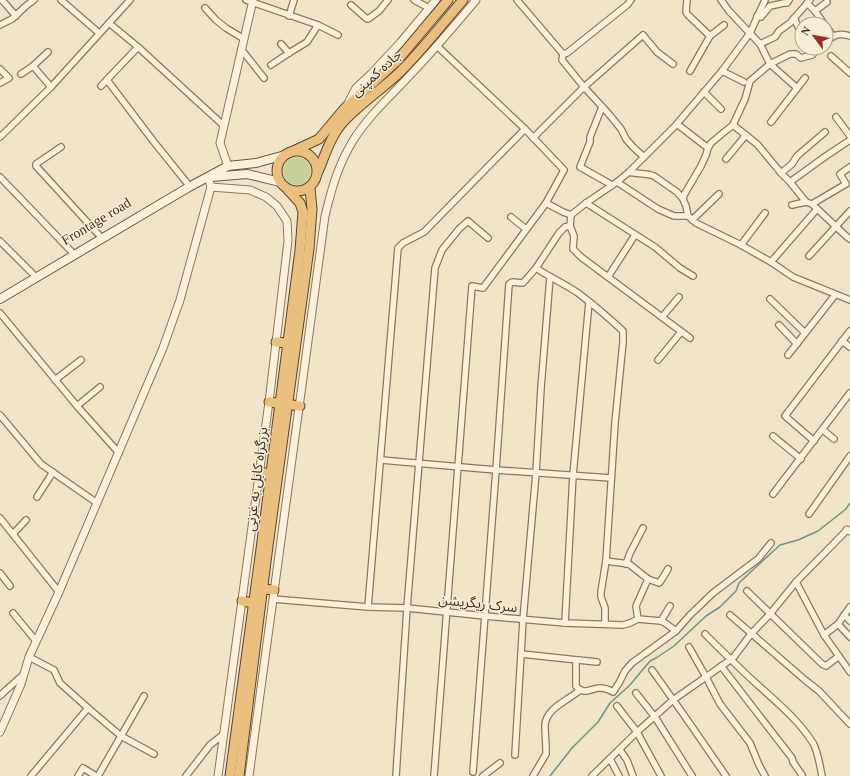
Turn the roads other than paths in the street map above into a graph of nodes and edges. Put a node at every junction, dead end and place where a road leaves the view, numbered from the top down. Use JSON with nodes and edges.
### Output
{"nodes":[{"id":1,"x":2,"y":0,"type":"edge"},
{"id":2,"x":34,"y":0,"type":"edge"},
{"id":3,"x":61,"y":0,"type":"edge"},
{"id":4,"x":130,"y":0,"type":"edge"},
{"id":5,"x":294,"y":0,"type":"edge"},
{"id":6,"x":388,"y":0,"type":"edge"},
{"id":7,"x":414,"y":0,"type":"edge"},
{"id":8,"x":436,"y":0,"type":"edge"},
{"id":9,"x":448,"y":0,"type":"edge"},
{"id":10,"x":463,"y":0,"type":"edge"},
{"id":11,"x":476,"y":0,"type":"edge"},
{"id":12,"x":517,"y":0,"type":"edge"},
{"id":13,"x":631,"y":0,"type":"edge"},
{"id":14,"x":687,"y":0,"type":"edge"},
{"id":15,"x":720,"y":0,"type":"edge"},
{"id":16,"x":765,"y":0,"type":"edge"},
{"id":17,"x":789,"y":0,"type":"edge"},
{"id":18,"x":250,"y":1,"type":"edge"},
{"id":19,"x":809,"y":2,"type":"edge"},
{"id":20,"x":826,"y":2,"type":"dead end"},
{"id":21,"x":351,"y":5,"type":"dead end"},
{"id":22,"x":205,"y":8,"type":"dead end"},
{"id":23,"x":429,"y":8,"type":"junction"},
{"id":24,"x":815,"y":11,"type":"junction"},
{"id":25,"x":16,"y":16,"type":"junction"},
{"id":26,"x":289,"y":16,"type":"junction"},
{"id":27,"x":757,"y":16,"type":"junction"},
{"id":28,"x":796,"y":16,"type":"edge"},
{"id":29,"x":819,"y":16,"type":"edge"},
{"id":30,"x":794,"y":18,"type":"edge"},
{"id":31,"x":109,"y":23,"type":"junction"},
{"id":32,"x":724,"y":24,"type":"dead end"},
{"id":33,"x":0,"y":25,"type":"edge"},
{"id":34,"x":318,"y":25,"type":"junction"},
{"id":35,"x":99,"y":33,"type":"junction"},
{"id":36,"x":750,"y":33,"type":"junction"},
{"id":37,"x":338,"y":35,"type":"dead end"},
{"id":38,"x":710,"y":36,"type":"junction"},
{"id":39,"x":834,"y":36,"type":"edge"},
{"id":40,"x":850,"y":36,"type":"edge"},
{"id":41,"x":244,"y":39,"type":"junction"},
{"id":42,"x":281,"y":44,"type":"dead end"},
{"id":43,"x":760,"y":44,"type":"junction"},
{"id":44,"x":438,"y":46,"type":"junction"},
{"id":45,"x":138,"y":47,"type":"junction"},
{"id":46,"x":241,"y":49,"type":"junction"},
{"id":47,"x":48,"y":52,"type":"dead end"},
{"id":48,"x":288,"y":53,"type":"junction"},
{"id":49,"x":563,"y":54,"type":"junction"},
{"id":50,"x":794,"y":54,"type":"edge"},
{"id":51,"x":798,"y":56,"type":"edge"},
{"id":52,"x":808,"y":56,"type":"edge"},
{"id":53,"x":831,"y":56,"type":"dead end"},
{"id":54,"x":673,"y":64,"type":"dead end"},
{"id":55,"x":770,"y":64,"type":"junction"},
{"id":56,"x":33,"y":66,"type":"junction"},
{"id":57,"x":271,"y":66,"type":"dead end"},
{"id":58,"x":0,"y":69,"type":"edge"},
{"id":59,"x":690,"y":71,"type":"dead end"},
{"id":60,"x":722,"y":71,"type":"junction"},
{"id":61,"x":850,"y":73,"type":"edge"},
{"id":62,"x":21,"y":74,"type":"dead end"},
{"id":63,"x":264,"y":78,"type":"dead end"},
{"id":64,"x":805,"y":78,"type":"dead end"},
{"id":65,"x":107,"y":80,"type":"junction"},
{"id":66,"x":744,"y":82,"type":"dead end"},
{"id":67,"x":0,"y":83,"type":"edge"},
{"id":68,"x":101,"y":86,"type":"dead end"},
{"id":69,"x":51,"y":87,"type":"junction"},
{"id":70,"x":584,"y":87,"type":"junction"},
{"id":71,"x":797,"y":88,"type":"junction"},
{"id":72,"x":704,"y":92,"type":"junction"},
{"id":73,"x":602,"y":107,"type":"junction"},
{"id":74,"x":345,"y":108,"type":"junction"},
{"id":75,"x":722,"y":109,"type":"dead end"},
{"id":76,"x":836,"y":117,"type":"dead end"},
{"id":77,"x":771,"y":122,"type":"dead end"},
{"id":78,"x":677,"y":124,"type":"junction"},
{"id":79,"x":223,"y":125,"type":"junction"},
{"id":80,"x":733,"y":126,"type":"junction"},
{"id":81,"x":525,"y":129,"type":"junction"},
{"id":82,"x":825,"y":132,"type":"dead end"},
{"id":83,"x":746,"y":135,"type":"junction"},
{"id":84,"x":850,"y":136,"type":"edge"},
{"id":85,"x":0,"y":137,"type":"edge"},
{"id":86,"x":533,"y":138,"type":"junction"},
{"id":87,"x":850,"y":140,"type":"edge"},
{"id":88,"x":61,"y":147,"type":"dead end"},
{"id":89,"x":708,"y":148,"type":"junction"},
{"id":90,"x":288,"y":153,"type":"junction"},
{"id":91,"x":644,"y":157,"type":"junction"},
{"id":92,"x":726,"y":159,"type":"dead end"},
{"id":93,"x":228,"y":166,"type":"junction"},
{"id":94,"x":850,"y":167,"type":"edge"},
{"id":95,"x":318,"y":172,"type":"junction"},
{"id":96,"x":629,"y":172,"type":"junction"},
{"id":97,"x":781,"y":173,"type":"junction"},
{"id":98,"x":0,"y":177,"type":"edge"},
{"id":99,"x":208,"y":177,"type":"junction"},
{"id":100,"x":280,"y":182,"type":"junction"},
{"id":101,"x":790,"y":182,"type":"junction"},
{"id":102,"x":187,"y":183,"type":"junction"},
{"id":103,"x":614,"y":183,"type":"junction"},
{"id":104,"x":211,"y":187,"type":"junction"},
{"id":105,"x":310,"y":188,"type":"junction"},
{"id":106,"x":288,"y":190,"type":"junction"},
{"id":107,"x":718,"y":194,"type":"dead end"},
{"id":108,"x":683,"y":199,"type":"junction"},
{"id":109,"x":546,"y":203,"type":"junction"},
{"id":110,"x":586,"y":203,"type":"junction"},
{"id":111,"x":809,"y":203,"type":"junction"},
{"id":112,"x":792,"y":205,"type":"dead end"},
{"id":113,"x":817,"y":209,"type":"junction"},
{"id":114,"x":850,"y":211,"type":"edge"},
{"id":115,"x":765,"y":213,"type":"dead end"},
{"id":116,"x":571,"y":215,"type":"junction"},
{"id":117,"x":511,"y":217,"type":"dead end"},
{"id":118,"x":690,"y":218,"type":"junction"},
{"id":119,"x":570,"y":226,"type":"junction"},
{"id":120,"x":836,"y":226,"type":"junction"},
{"id":121,"x":526,"y":229,"type":"junction"},
{"id":122,"x":635,"y":234,"type":"junction"},
{"id":123,"x":99,"y":235,"type":"junction"},
{"id":124,"x":488,"y":238,"type":"dead end"},
{"id":125,"x":850,"y":238,"type":"edge"},
{"id":126,"x":0,"y":241,"type":"edge"},
{"id":127,"x":741,"y":245,"type":"junction"},
{"id":128,"x":72,"y":251,"type":"junction"},
{"id":129,"x":809,"y":256,"type":"dead end"},
{"id":130,"x":771,"y":262,"type":"junction"},
{"id":131,"x":536,"y":268,"type":"junction"},
{"id":132,"x":33,"y":274,"type":"junction"},
{"id":133,"x":693,"y":276,"type":"dead end"},
{"id":134,"x":550,"y":277,"type":"junction"},
{"id":135,"x":608,"y":277,"type":"junction"},
{"id":136,"x":0,"y":293,"type":"edge"},
{"id":137,"x":835,"y":294,"type":"junction"},
{"id":138,"x":679,"y":297,"type":"dead end"},
{"id":139,"x":0,"y":299,"type":"edge"},
{"id":140,"x":770,"y":299,"type":"dead end"},
{"id":141,"x":850,"y":300,"type":"edge"},
{"id":142,"x":589,"y":302,"type":"junction"},
{"id":143,"x":0,"y":313,"type":"edge"},
{"id":144,"x":662,"y":317,"type":"junction"},
{"id":145,"x":779,"y":325,"type":"dead end"},
{"id":146,"x":850,"y":331,"type":"edge"},
{"id":147,"x":681,"y":332,"type":"junction"},
{"id":148,"x":806,"y":333,"type":"junction"},
{"id":149,"x":690,"y":338,"type":"dead end"},
{"id":150,"x":842,"y":341,"type":"junction"},
{"id":151,"x":276,"y":342,"type":"junction"},
{"id":152,"x":287,"y":343,"type":"junction"},
{"id":153,"x":797,"y":344,"type":"junction"},
{"id":154,"x":850,"y":347,"type":"edge"},
{"id":155,"x":788,"y":355,"type":"dead end"},
{"id":156,"x":81,"y":360,"type":"dead end"},
{"id":157,"x":658,"y":360,"type":"dead end"},
{"id":158,"x":56,"y":380,"type":"junction"},
{"id":159,"x":100,"y":387,"type":"dead end"},
{"id":160,"x":850,"y":393,"type":"edge"},
{"id":161,"x":269,"y":402,"type":"junction"},
{"id":162,"x":284,"y":403,"type":"junction"},
{"id":163,"x":77,"y":406,"type":"junction"},
{"id":164,"x":300,"y":406,"type":"junction"},
{"id":165,"x":0,"y":415,"type":"edge"},
{"id":166,"x":822,"y":430,"type":"junction"},
{"id":167,"x":773,"y":436,"type":"dead end"},
{"id":168,"x":834,"y":439,"type":"dead end"},
{"id":169,"x":814,"y":441,"type":"junction"},
{"id":170,"x":119,"y":453,"type":"junction"},
{"id":171,"x":850,"y":456,"type":"edge"},
{"id":172,"x":801,"y":459,"type":"junction"},
{"id":173,"x":381,"y":460,"type":"junction"},
{"id":174,"x":420,"y":463,"type":"junction"},
{"id":175,"x":458,"y":466,"type":"junction"},
{"id":176,"x":496,"y":470,"type":"junction"},
{"id":177,"x":53,"y":472,"type":"junction"},
{"id":178,"x":259,"y":472,"type":"junction"},
{"id":179,"x":536,"y":473,"type":"junction"},
{"id":180,"x":270,"y":474,"type":"junction"},
{"id":181,"x":573,"y":475,"type":"junction"},
{"id":182,"x":611,"y":478,"type":"junction"},
{"id":183,"x":773,"y":494,"type":"dead end"},
{"id":184,"x":37,"y":497,"type":"dead end"},
{"id":185,"x":98,"y":502,"type":"junction"},
{"id":186,"x":809,"y":514,"type":"dead end"},
{"id":187,"x":0,"y":518,"type":"edge"},
{"id":188,"x":26,"y":520,"type":"dead end"},
{"id":189,"x":643,"y":528,"type":"dead end"},
{"id":190,"x":849,"y":530,"type":"edge"},
{"id":191,"x":13,"y":534,"type":"junction"},
{"id":192,"x":771,"y":543,"type":"dead end"},
{"id":193,"x":606,"y":561,"type":"junction"},
{"id":194,"x":626,"y":564,"type":"junction"},
{"id":195,"x":668,"y":569,"type":"dead end"},
{"id":196,"x":0,"y":573,"type":"edge"},
{"id":197,"x":261,"y":578,"type":"junction"},
{"id":198,"x":648,"y":578,"type":"junction"},
{"id":199,"x":796,"y":582,"type":"junction"},
{"id":200,"x":10,"y":586,"type":"dead end"},
{"id":201,"x":263,"y":589,"type":"junction"},
{"id":202,"x":747,"y":591,"type":"dead end"},
{"id":203,"x":59,"y":592,"type":"junction"},
{"id":204,"x":273,"y":595,"type":"junction"},
{"id":205,"x":242,"y":601,"type":"junction"},
{"id":206,"x":254,"y":602,"type":"junction"},
{"id":207,"x":670,"y":606,"type":"dead end"},
{"id":208,"x":368,"y":607,"type":"junction"},
{"id":209,"x":850,"y":607,"type":"edge"},
{"id":210,"x":408,"y":608,"type":"junction"},
{"id":211,"x":447,"y":612,"type":"junction"},
{"id":212,"x":13,"y":613,"type":"dead end"},
{"id":213,"x":770,"y":614,"type":"junction"},
{"id":214,"x":730,"y":615,"type":"dead end"},
{"id":215,"x":844,"y":615,"type":"junction"},
{"id":216,"x":485,"y":616,"type":"junction"},
{"id":217,"x":638,"y":619,"type":"junction"},
{"id":218,"x":523,"y":620,"type":"junction"},
{"id":219,"x":661,"y":621,"type":"junction"},
{"id":220,"x":850,"y":621,"type":"edge"},
{"id":221,"x":565,"y":623,"type":"junction"},
{"id":222,"x":605,"y":624,"type":"junction"},
{"id":223,"x":838,"y":624,"type":"junction"},
{"id":224,"x":676,"y":631,"type":"junction"},
{"id":225,"x":704,"y":634,"type":"dead end"},
{"id":226,"x":752,"y":634,"type":"junction"},
{"id":227,"x":824,"y":635,"type":"junction"},
{"id":228,"x":850,"y":637,"type":"edge"},
{"id":229,"x":36,"y":641,"type":"junction"},
{"id":230,"x":689,"y":647,"type":"dead end"},
{"id":231,"x":521,"y":654,"type":"junction"},
{"id":232,"x":838,"y":656,"type":"junction"},
{"id":233,"x":29,"y":657,"type":"junction"},
{"id":234,"x":576,"y":660,"type":"junction"},
{"id":235,"x":730,"y":660,"type":"junction"},
{"id":236,"x":597,"y":662,"type":"dead end"},
{"id":237,"x":721,"y":666,"type":"junction"},
{"id":238,"x":652,"y":670,"type":"dead end"},
{"id":239,"x":850,"y":672,"type":"edge"},
{"id":240,"x":24,"y":675,"type":"junction"},
{"id":241,"x":706,"y":677,"type":"junction"},
{"id":242,"x":580,"y":690,"type":"junction"},
{"id":243,"x":636,"y":693,"type":"dead end"},
{"id":244,"x":0,"y":696,"type":"edge"},
{"id":245,"x":144,"y":696,"type":"dead end"},
{"id":246,"x":673,"y":700,"type":"junction"},
{"id":247,"x":617,"y":706,"type":"dead end"},
{"id":248,"x":88,"y":708,"type":"junction"},
{"id":249,"x":654,"y":717,"type":"junction"},
{"id":250,"x":850,"y":724,"type":"edge"},
{"id":251,"x":0,"y":732,"type":"edge"},
{"id":252,"x":637,"y":732,"type":"junction"},
{"id":253,"x":224,"y":734,"type":"junction"},
{"id":254,"x":121,"y":736,"type":"junction"},
{"id":255,"x":620,"y":750,"type":"junction"},
{"id":256,"x":154,"y":754,"type":"dead end"},
{"id":257,"x":515,"y":755,"type":"dead end"},
{"id":258,"x":610,"y":759,"type":"junction"},
{"id":259,"x":500,"y":763,"type":"dead end"},
{"id":260,"x":473,"y":772,"type":"dead end"},
{"id":261,"x":802,"y":775,"type":"dead end"},
{"id":262,"x":31,"y":776,"type":"edge"},
{"id":263,"x":78,"y":776,"type":"edge"},
{"id":264,"x":97,"y":776,"type":"edge"},
{"id":265,"x":186,"y":776,"type":"edge"},
{"id":266,"x":218,"y":776,"type":"edge"},
{"id":267,"x":230,"y":776,"type":"edge"},
{"id":268,"x":239,"y":776,"type":"edge"},
{"id":269,"x":249,"y":776,"type":"edge"},
{"id":270,"x":396,"y":776,"type":"edge"},
{"id":271,"x":434,"y":776,"type":"edge"},
{"id":272,"x":483,"y":776,"type":"edge"},
{"id":273,"x":533,"y":776,"type":"edge"},
{"id":274,"x":592,"y":776,"type":"edge"},
{"id":275,"x":619,"y":776,"type":"edge"},
{"id":276,"x":633,"y":776,"type":"edge"},
{"id":277,"x":661,"y":776,"type":"edge"},
{"id":278,"x":692,"y":776,"type":"edge"},
{"id":279,"x":726,"y":776,"type":"edge"},
{"id":280,"x":766,"y":776,"type":"edge"},
{"id":281,"x":822,"y":776,"type":"edge"}],
"edges":[{"from":1,"to":25,"type":"street"},
{"from":2,"to":25,"type":"street"},
{"from":3,"to":35,"type":"street"},
{"from":4,"to":31,"type":"street"},
{"from":5,"to":26,"type":"street"},
{"from":6,"to":21,"type":"street"},
{"from":7,"to":23,"type":"street"},
{"from":8,"to":23,"type":"street"},
{"from":9,"to":74,"type":"highway","name":"جاده کمپنی"},
{"from":10,"to":95,"type":"highway","name":"جاده کمپنی"},
{"from":11,"to":44,"type":"street"},
{"from":12,"to":49,"type":"street"},
{"from":13,"to":49,"type":"street"},
{"from":14,"to":38,"type":"street"},
{"from":15,"to":36,"type":"street"},
{"from":16,"to":27,"type":"street"},
{"from":17,"to":27,"type":"street"},
{"from":18,"to":26,"type":"street"},
{"from":18,"to":41,"type":"street"},
{"from":19,"to":24,"type":"street"},
{"from":19,"to":28,"type":"street"},
{"from":20,"to":24,"type":"street"},
{"from":22,"to":41,"type":"street"},
{"from":23,"to":74,"type":"street"},
{"from":24,"to":29,"type":"street"},
{"from":25,"to":33,"type":"street"},
{"from":26,"to":34,"type":"street"},
{"from":27,"to":36,"type":"street"},
{"from":30,"to":43,"type":"street"},
{"from":31,"to":35,"type":"street"},
{"from":31,"to":45,"type":"street"},
{"from":32,"to":38,"type":"street"},
{"from":34,"to":37,"type":"street"},
{"from":34,"to":48,"type":"street"},
{"from":35,"to":69,"type":"street"},
{"from":36,"to":43,"type":"street"},
{"from":36,"to":60,"type":"street"},
{"from":38,"to":59,"type":"street"},
{"from":39,"to":40,"type":"street"},
{"from":41,"to":46,"type":"street"},
{"from":42,"to":48,"type":"street"},
{"from":43,"to":55,"type":"street"},
{"from":44,"to":81,"type":"street"},
{"from":44,"to":164,"type":"street"},
{"from":45,"to":65,"type":"street"},
{"from":45,"to":79,"type":"street"},
{"from":46,"to":63,"type":"street"},
{"from":46,"to":79,"type":"street"},
{"from":47,"to":56,"type":"street"},
{"from":48,"to":57,"type":"street"},
{"from":49,"to":70,"type":"street"},
{"from":50,"to":55,"type":"street"},
{"from":51,"to":52,"type":"street"},
{"from":53,"to":61,"type":"street"},
{"from":54,"to":70,"type":"street"},
{"from":55,"to":71,"type":"street"},
{"from":55,"to":80,"type":"street"},
{"from":56,"to":62,"type":"street"},
{"from":56,"to":69,"type":"street"},
{"from":58,"to":67,"type":"street"},
{"from":60,"to":66,"type":"street"},
{"from":60,"to":72,"type":"street"},
{"from":64,"to":71,"type":"street"},
{"from":65,"to":68,"type":"street"},
{"from":65,"to":102,"type":"street"},
{"from":69,"to":85,"type":"street"},
{"from":70,"to":73,"type":"street"},
{"from":70,"to":86,"type":"street"},
{"from":71,"to":77,"type":"street"},
{"from":72,"to":75,"type":"street"},
{"from":72,"to":78,"type":"street"},
{"from":73,"to":91,"type":"street"},
{"from":73,"to":103,"type":"street"},
{"from":74,"to":90,"type":"highway","name":"جاده کمپنی"},
{"from":76,"to":84,"type":"street"},
{"from":78,"to":89,"type":"street"},
{"from":78,"to":91,"type":"street"},
{"from":79,"to":93,"type":"street"},
{"from":80,"to":83,"type":"street"},
{"from":80,"to":89,"type":"street"},
{"from":81,"to":86,"type":"street"},
{"from":81,"to":173,"type":"street"},
{"from":82,"to":97,"type":"street"},
{"from":83,"to":92,"type":"street"},
{"from":83,"to":97,"type":"street"},
{"from":86,"to":109,"type":"street"},
{"from":87,"to":101,"type":"street"},
{"from":88,"to":123,"type":"street"},
{"from":89,"to":108,"type":"street"},
{"from":90,"to":93,"type":"main road"},
{"from":90,"to":95,"type":"highway"},
{"from":90,"to":100,"type":"highway"},
{"from":91,"to":96,"type":"street"},
{"from":93,"to":99,"type":"main road"},
{"from":94,"to":111,"type":"street"},
{"from":95,"to":105,"type":"highway"},
{"from":96,"to":103,"type":"street"},
{"from":96,"to":108,"type":"street"},
{"from":97,"to":101,"type":"street"},
{"from":98,"to":128,"type":"street"},
{"from":99,"to":100,"type":"main road"},
{"from":99,"to":102,"type":"main road","name":"Frontage road"},
{"from":99,"to":104,"type":"street"},
{"from":99,"to":139,"type":"main road"},
{"from":100,"to":106,"type":"highway"},
{"from":101,"to":111,"type":"street"},
{"from":102,"to":123,"type":"main road","name":"Frontage road"},
{"from":103,"to":110,"type":"street"},
{"from":103,"to":118,"type":"street"},
{"from":104,"to":151,"type":"street"},
{"from":104,"to":170,"type":"street"},
{"from":105,"to":106,"type":"highway"},
{"from":105,"to":162,"type":"highway","name":"بزرگراه کابل به غزنی"},
{"from":106,"to":152,"type":"highway","name":"بزرگراه کابل به غزنی"},
{"from":107,"to":118,"type":"street"},
{"from":108,"to":118,"type":"street"},
{"from":109,"to":116,"type":"street"},
{"from":109,"to":121,"type":"street"},
{"from":110,"to":116,"type":"street"},
{"from":110,"to":122,"type":"street"},
{"from":111,"to":112,"type":"street"},
{"from":111,"to":113,"type":"street"},
{"from":113,"to":120,"type":"street"},
{"from":113,"to":130,"type":"street"},
{"from":114,"to":120,"type":"street"},
{"from":115,"to":127,"type":"street"},
{"from":116,"to":119,"type":"street"},
{"from":117,"to":121,"type":"street"},
{"from":118,"to":127,"type":"street"},
{"from":119,"to":131,"type":"street"},
{"from":119,"to":135,"type":"street"},
{"from":120,"to":125,"type":"street"},
{"from":120,"to":129,"type":"street"},
{"from":121,"to":175,"type":"street"},
{"from":122,"to":133,"type":"street"},
{"from":122,"to":135,"type":"street"},
{"from":123,"to":128,"type":"main road","name":"Frontage road"},
{"from":124,"to":174,"type":"street"},
{"from":126,"to":132,"type":"street"},
{"from":127,"to":130,"type":"street"},
{"from":128,"to":132,"type":"main road","name":"Frontage road"},
{"from":130,"to":137,"type":"street"},
{"from":131,"to":134,"type":"street"},
{"from":131,"to":176,"type":"street"},
{"from":132,"to":136,"type":"main road","name":"Frontage road"},
{"from":134,"to":142,"type":"street"},
{"from":134,"to":179,"type":"street"},
{"from":135,"to":144,"type":"street"},
{"from":137,"to":141,"type":"street"},
{"from":137,"to":148,"type":"street"},
{"from":138,"to":144,"type":"street"},
{"from":140,"to":148,"type":"street"},
{"from":142,"to":181,"type":"street"},
{"from":142,"to":182,"type":"street"},
{"from":143,"to":158,"type":"street"},
{"from":144,"to":147,"type":"street"},
{"from":145,"to":153,"type":"street"},
{"from":146,"to":150,"type":"street"},
{"from":147,"to":149,"type":"street"},
{"from":147,"to":157,"type":"street"},
{"from":148,"to":153,"type":"street"},
{"from":150,"to":154,"type":"street"},
{"from":150,"to":169,"type":"street"},
{"from":151,"to":152,"type":"highway"},
{"from":151,"to":161,"type":"street"},
{"from":152,"to":162,"type":"highway","name":"بزرگراه کابل به غزنی"},
{"from":153,"to":155,"type":"street"},
{"from":156,"to":158,"type":"street"},
{"from":158,"to":163,"type":"street"},
{"from":159,"to":163,"type":"street"},
{"from":160,"to":166,"type":"street"},
{"from":161,"to":162,"type":"highway"},
{"from":161,"to":178,"type":"street"},
{"from":162,"to":164,"type":"highway"},
{"from":162,"to":180,"type":"highway","name":"بزرگراه کابل به غزنی"},
{"from":162,"to":197,"type":"highway","name":"بزرگراه کابل به غزنی"},
{"from":163,"to":170,"type":"street"},
{"from":164,"to":204,"type":"street"},
{"from":165,"to":177,"type":"street"},
{"from":166,"to":168,"type":"street"},
{"from":166,"to":169,"type":"street"},
{"from":167,"to":172,"type":"street"},
{"from":169,"to":172,"type":"street"},
{"from":170,"to":185,"type":"street"},
{"from":171,"to":186,"type":"street"},
{"from":172,"to":183,"type":"street"},
{"from":173,"to":174,"type":"street"},
{"from":173,"to":208,"type":"street"},
{"from":174,"to":175,"type":"street"},
{"from":174,"to":210,"type":"street"},
{"from":175,"to":176,"type":"street"},
{"from":175,"to":211,"type":"street"},
{"from":176,"to":179,"type":"street"},
{"from":176,"to":216,"type":"street"},
{"from":177,"to":184,"type":"street"},
{"from":177,"to":185,"type":"street"},
{"from":178,"to":180,"type":"highway"},
{"from":178,"to":205,"type":"street"},
{"from":179,"to":181,"type":"street"},
{"from":179,"to":218,"type":"street"},
{"from":180,"to":197,"type":"highway","name":"بزرگراه کابل به غزنی"},
{"from":181,"to":182,"type":"street"},
{"from":181,"to":221,"type":"street"},
{"from":182,"to":193,"type":"street"},
{"from":185,"to":203,"type":"street"},
{"from":187,"to":191,"type":"street"},
{"from":188,"to":191,"type":"street"},
{"from":189,"to":194,"type":"street"},
{"from":190,"to":199,"type":"street"},
{"from":191,"to":203,"type":"street"},
{"from":192,"to":224,"type":"street"},
{"from":193,"to":194,"type":"street"},
{"from":193,"to":222,"type":"street"},
{"from":194,"to":198,"type":"street"},
{"from":195,"to":198,"type":"street"},
{"from":196,"to":200,"type":"street"},
{"from":197,"to":201,"type":"highway","name":"بزرگراه کابل به غزنی"},
{"from":197,"to":206,"type":"highway","name":"بزرگراه کابل به غزنی"},
{"from":198,"to":217,"type":"street"},
{"from":199,"to":213,"type":"street"},
{"from":199,"to":227,"type":"street"},
{"from":201,"to":204,"type":"highway"},
{"from":201,"to":268,"type":"highway","name":"بزرگراه کابل به غزنی"},
{"from":202,"to":213,"type":"street"},
{"from":203,"to":229,"type":"street"},
{"from":204,"to":208,"type":"street","name":"سرک ریگریشن"},
{"from":204,"to":269,"type":"street"},
{"from":205,"to":206,"type":"highway"},
{"from":205,"to":253,"type":"street"},
{"from":206,"to":267,"type":"highway","name":"بزرگراه کابل به غزنی"},
{"from":207,"to":219,"type":"street"},
{"from":208,"to":210,"type":"street","name":"سرک ریگریشن"},
{"from":209,"to":215,"type":"street"},
{"from":210,"to":211,"type":"street","name":"سرک ریگریشن"},
{"from":210,"to":270,"type":"street"},
{"from":211,"to":216,"type":"street","name":"سرک ریگریشن"},
{"from":211,"to":271,"type":"street"},
{"from":212,"to":229,"type":"street"},
{"from":213,"to":226,"type":"street"},
{"from":213,"to":232,"type":"street"},
{"from":214,"to":226,"type":"street"},
{"from":215,"to":220,"type":"street"},
{"from":215,"to":223,"type":"street"},
{"from":216,"to":218,"type":"street","name":"سرک ریگریشن"},
{"from":216,"to":260,"type":"street"},
{"from":217,"to":219,"type":"street","name":"سرک ریگریشن"},
{"from":217,"to":222,"type":"street","name":"سرک ریگریشن"},
{"from":218,"to":221,"type":"street","name":"سرک ریگریشن"},
{"from":218,"to":231,"type":"street"},
{"from":219,"to":224,"type":"street","name":"سرک ریگریشن"},
{"from":221,"to":222,"type":"street","name":"سرک ریگریشن"},
{"from":223,"to":227,"type":"street"},
{"from":223,"to":228,"type":"street"},
{"from":224,"to":242,"type":"street"},
{"from":225,"to":235,"type":"street"},
{"from":226,"to":235,"type":"street"},
{"from":226,"to":250,"type":"street"},
{"from":227,"to":232,"type":"street"},
{"from":229,"to":233,"type":"street"},
{"from":230,"to":241,"type":"street"},
{"from":231,"to":234,"type":"street"},
{"from":231,"to":257,"type":"street"},
{"from":232,"to":239,"type":"street"},
{"from":233,"to":240,"type":"street"},
{"from":233,"to":248,"type":"street"},
{"from":234,"to":236,"type":"street"},
{"from":234,"to":242,"type":"street"},
{"from":235,"to":237,"type":"street"},
{"from":235,"to":281,"type":"street"},
{"from":237,"to":241,"type":"street"},
{"from":237,"to":261,"type":"street"},
{"from":238,"to":246,"type":"street"},
{"from":240,"to":244,"type":"street"},
{"from":240,"to":251,"type":"street"},
{"from":241,"to":246,"type":"street"},
{"from":241,"to":280,"type":"street"},
{"from":242,"to":273,"type":"street"},
{"from":243,"to":249,"type":"street"},
{"from":245,"to":254,"type":"street"},
{"from":246,"to":249,"type":"street"},
{"from":246,"to":279,"type":"street"},
{"from":247,"to":252,"type":"street"},
{"from":248,"to":254,"type":"street"},
{"from":248,"to":262,"type":"street"},
{"from":249,"to":252,"type":"street"},
{"from":249,"to":278,"type":"street"},
{"from":252,"to":255,"type":"street"},
{"from":252,"to":277,"type":"street"},
{"from":253,"to":265,"type":"street"},
{"from":253,"to":266,"type":"street"},
{"from":254,"to":256,"type":"street"},
{"from":254,"to":264,"type":"street"},
{"from":255,"to":258,"type":"street"},
{"from":255,"to":276,"type":"street"},
{"from":258,"to":274,"type":"street"},
{"from":258,"to":275,"type":"street"},
{"from":259,"to":272,"type":"street"},
{"from":263,"to":264,"type":"street"}]}
